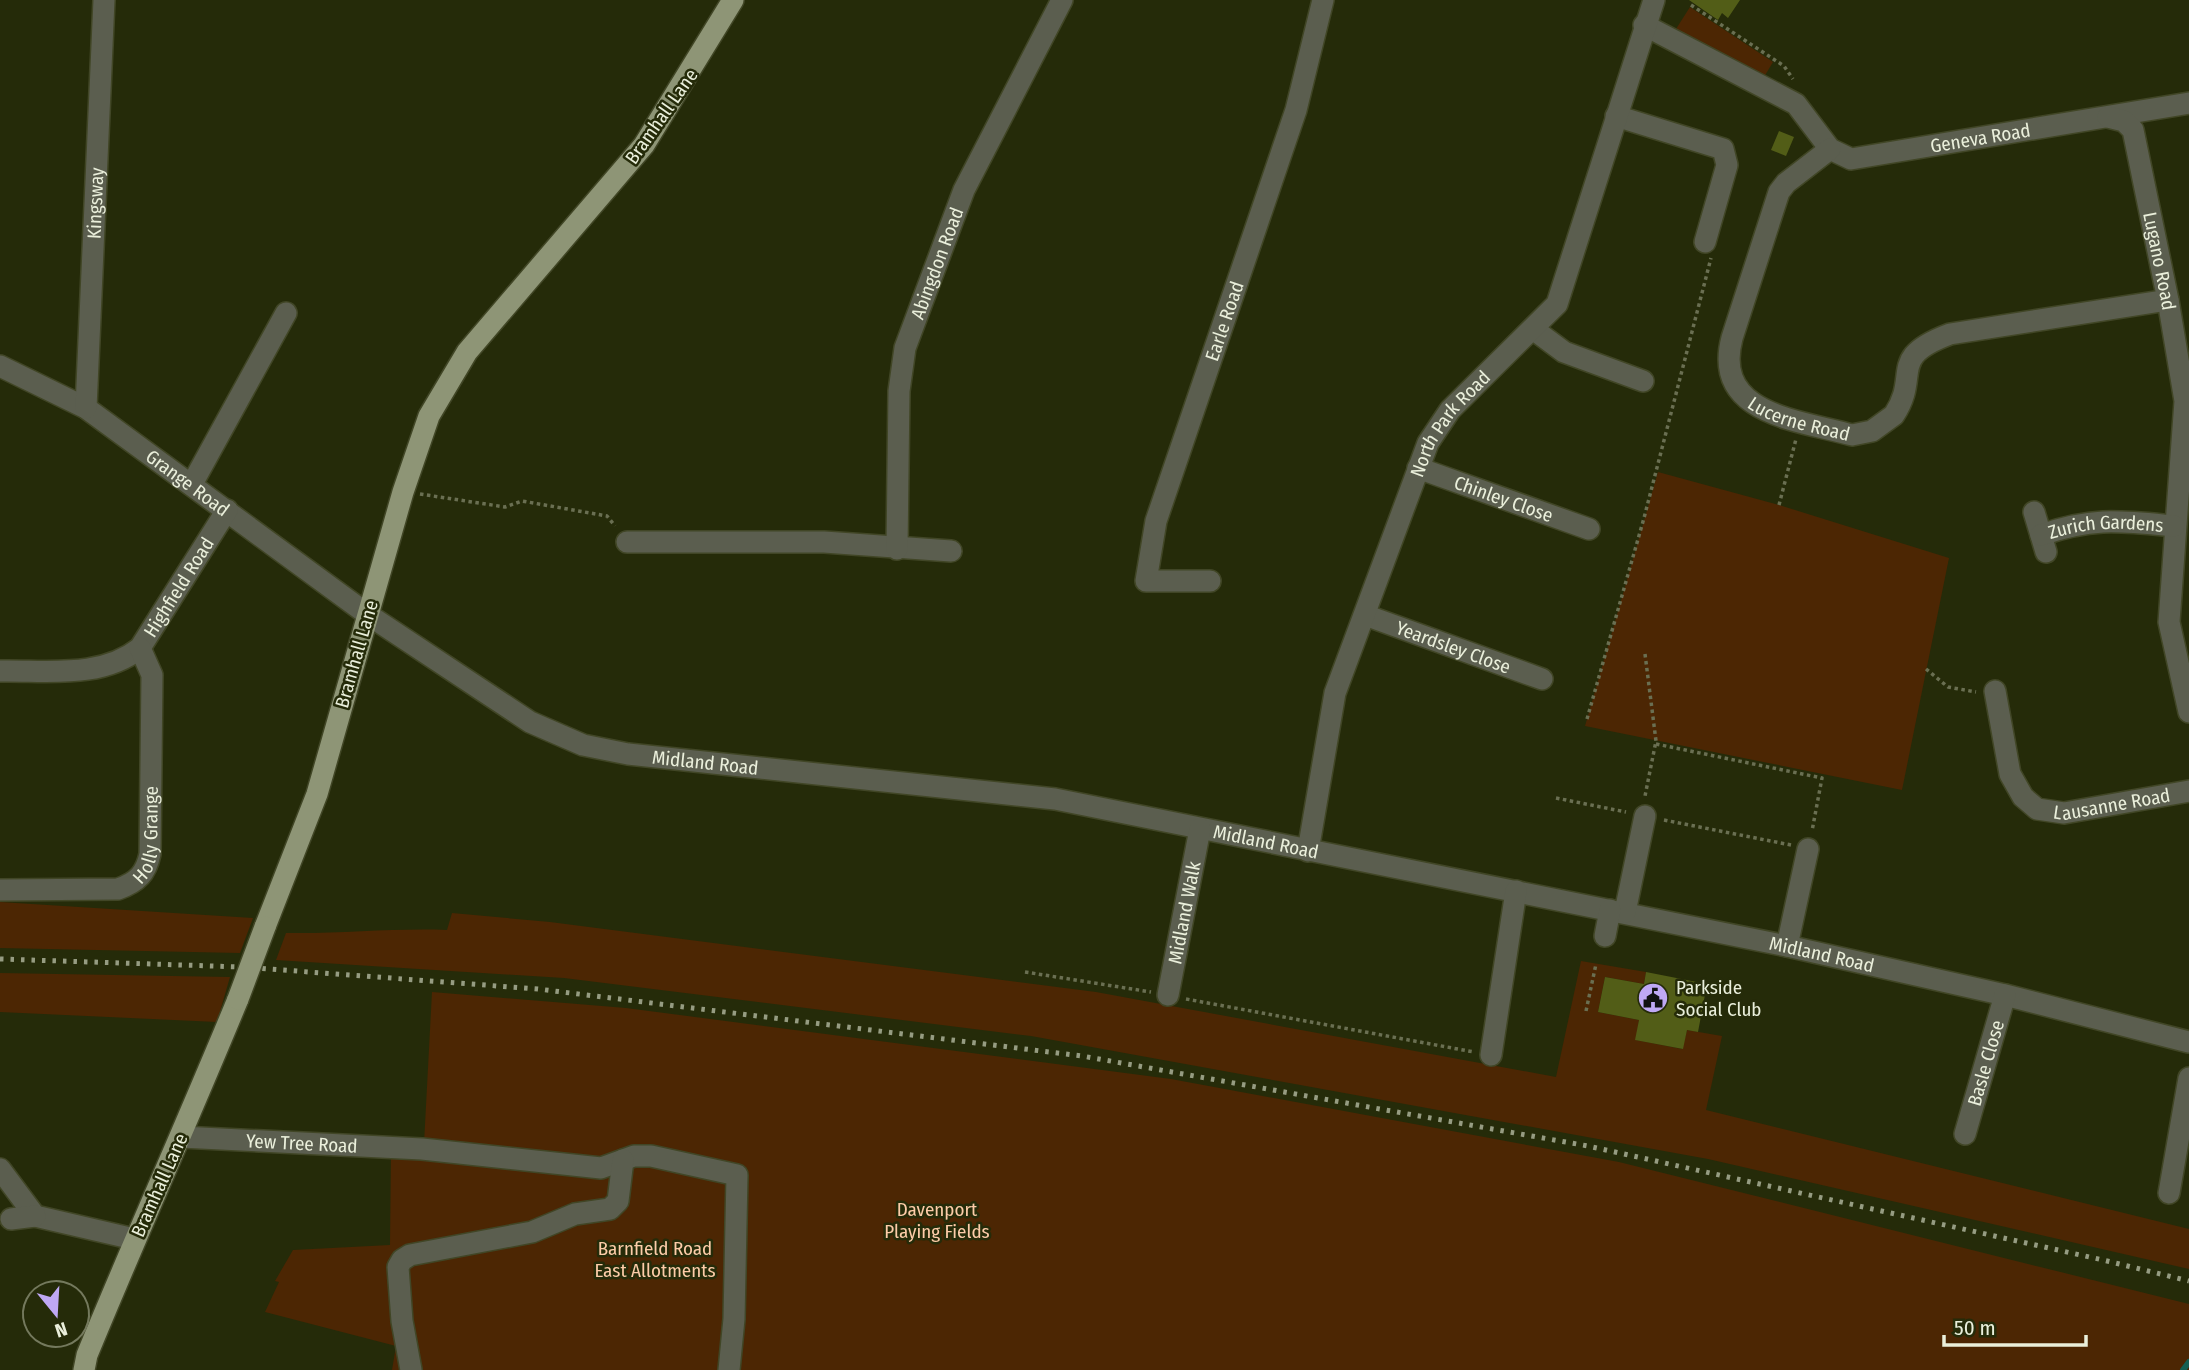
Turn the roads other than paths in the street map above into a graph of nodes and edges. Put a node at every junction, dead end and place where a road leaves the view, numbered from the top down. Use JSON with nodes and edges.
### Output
{"nodes":[{"id":1,"x":104,"y":0,"type":"edge"},
{"id":2,"x":733,"y":0,"type":"edge"},
{"id":3,"x":1062,"y":0,"type":"edge"},
{"id":4,"x":1323,"y":0,"type":"edge"},
{"id":5,"x":1654,"y":0,"type":"edge"},
{"id":6,"x":1643,"y":25,"type":"junction"},
{"id":7,"x":2189,"y":103,"type":"edge"},
{"id":8,"x":1616,"y":116,"type":"junction"},
{"id":9,"x":2108,"y":117,"type":"junction"},
{"id":10,"x":1830,"y":149,"type":"junction"},
{"id":11,"x":1705,"y":242,"type":"road end"},
{"id":12,"x":2168,"y":300,"type":"junction"},
{"id":13,"x":286,"y":313,"type":"dead end"},
{"id":14,"x":1533,"y":329,"type":"junction"},
{"id":15,"x":0,"y":366,"type":"edge"},
{"id":16,"x":1643,"y":381,"type":"dead end"},
{"id":17,"x":86,"y":408,"type":"junction"},
{"id":18,"x":1418,"y":468,"type":"junction"},
{"id":19,"x":192,"y":484,"type":"junction"},
{"id":20,"x":227,"y":510,"type":"junction"},
{"id":21,"x":2034,"y":512,"type":"dead end"},
{"id":22,"x":2174,"y":526,"type":"junction"},
{"id":23,"x":1589,"y":528,"type":"dead end"},
{"id":24,"x":627,"y":541,"type":"road end"},
{"id":25,"x":897,"y":548,"type":"junction"},
{"id":26,"x":951,"y":551,"type":"dead end"},
{"id":27,"x":1210,"y":581,"type":"dead end"},
{"id":28,"x":367,"y":614,"type":"junction"},
{"id":29,"x":1365,"y":615,"type":"junction"},
{"id":30,"x":141,"y":648,"type":"junction"},
{"id":31,"x":0,"y":671,"type":"edge"},
{"id":32,"x":1542,"y":679,"type":"dead end"},
{"id":33,"x":1995,"y":691,"type":"road end"},
{"id":34,"x":2189,"y":712,"type":"edge"},
{"id":35,"x":2189,"y":791,"type":"edge"},
{"id":36,"x":1643,"y":815,"type":"road end"},
{"id":37,"x":1200,"y":830,"type":"junction"},
{"id":38,"x":1808,"y":849,"type":"road end"},
{"id":39,"x":1308,"y":851,"type":"junction"},
{"id":40,"x":0,"y":890,"type":"edge"},
{"id":41,"x":1517,"y":891,"type":"junction"},
{"id":42,"x":1618,"y":911,"type":"junction"},
{"id":43,"x":1605,"y":936,"type":"dead end"},
{"id":44,"x":1787,"y":946,"type":"junction"},
{"id":45,"x":1168,"y":995,"type":"road end"},
{"id":46,"x":2005,"y":995,"type":"junction"},
{"id":47,"x":2189,"y":1042,"type":"edge"},
{"id":48,"x":1491,"y":1055,"type":"road end"},
{"id":49,"x":2189,"y":1078,"type":"edge"},
{"id":50,"x":1965,"y":1133,"type":"dead end"},
{"id":51,"x":181,"y":1137,"type":"junction"},
{"id":52,"x":623,"y":1160,"type":"junction"},
{"id":53,"x":0,"y":1169,"type":"edge"},
{"id":54,"x":2169,"y":1193,"type":"dead end"},
{"id":55,"x":35,"y":1216,"type":"junction"},
{"id":56,"x":11,"y":1219,"type":"dead end"},
{"id":57,"x":134,"y":1239,"type":"junction"},
{"id":58,"x":84,"y":1370,"type":"edge"},
{"id":59,"x":411,"y":1370,"type":"edge"},
{"id":60,"x":729,"y":1370,"type":"edge"}],
"edges":[{"from":1,"to":17,"type":"street","name":"Kingsway"},
{"from":2,"to":28,"type":"main road","name":"Bramhall Lane"},
{"from":3,"to":25,"type":"street","name":"Abingdon Road"},
{"from":4,"to":27,"type":"street","name":"Earle Road"},
{"from":5,"to":6,"type":"street","name":"North Park Road"},
{"from":6,"to":8,"type":"street","name":"North Park Road"},
{"from":6,"to":10,"type":"street"},
{"from":7,"to":9,"type":"street","name":"Geneva Road"},
{"from":8,"to":11,"type":"street"},
{"from":8,"to":14,"type":"street","name":"North Park Road"},
{"from":9,"to":10,"type":"street","name":"Geneva Road"},
{"from":9,"to":12,"type":"street","name":"Lugano Road"},
{"from":10,"to":12,"type":"street","name":"Lucerne Road"},
{"from":12,"to":22,"type":"street","name":"Lugano Road"},
{"from":13,"to":19,"type":"street"},
{"from":14,"to":16,"type":"street"},
{"from":14,"to":18,"type":"street","name":"North Park Road"},
{"from":15,"to":17,"type":"street","name":"Grange Road"},
{"from":17,"to":19,"type":"street","name":"Grange Road"},
{"from":18,"to":23,"type":"street","name":"Chinley Close"},
{"from":18,"to":29,"type":"street","name":"North Park Road"},
{"from":19,"to":20,"type":"street","name":"Grange Road"},
{"from":20,"to":28,"type":"street","name":"Grange Road"},
{"from":20,"to":30,"type":"street","name":"Highfield Road"},
{"from":21,"to":22,"type":"street","name":"Zurich Gardens"},
{"from":22,"to":34,"type":"street","name":"Lugano Road"},
{"from":24,"to":25,"type":"street"},
{"from":25,"to":26,"type":"street"},
{"from":28,"to":37,"type":"street","name":"Midland Road"},
{"from":28,"to":51,"type":"main road","name":"Bramhall Lane","bridge":true},
{"from":29,"to":32,"type":"street","name":"Yeardsley Close"},
{"from":29,"to":39,"type":"street","name":"North Park Road"},
{"from":30,"to":31,"type":"street","name":"Highfield Road"},
{"from":30,"to":40,"type":"street","name":"Holly Grange"},
{"from":33,"to":35,"type":"street","name":"Lausanne Road"},
{"from":36,"to":42,"type":"street"},
{"from":37,"to":39,"type":"street","name":"Midland Road"},
{"from":37,"to":45,"type":"street","name":"Midland Walk"},
{"from":38,"to":44,"type":"street"},
{"from":39,"to":41,"type":"street","name":"Midland Road"},
{"from":41,"to":42,"type":"street","name":"Midland Road"},
{"from":41,"to":48,"type":"street"},
{"from":42,"to":43,"type":"street"},
{"from":42,"to":44,"type":"street","name":"Midland Road"},
{"from":44,"to":46,"type":"street","name":"Midland Road"},
{"from":46,"to":47,"type":"street","name":"Midland Road"},
{"from":46,"to":50,"type":"street","name":"Basle Close"},
{"from":49,"to":54,"type":"street"},
{"from":51,"to":52,"type":"street","name":"Yew Tree Road"},
{"from":51,"to":57,"type":"main road","name":"Bramhall Lane"},
{"from":52,"to":59,"type":"street"},
{"from":52,"to":60,"type":"street","name":"Yew Tree Road"},
{"from":53,"to":55,"type":"street"},
{"from":55,"to":56,"type":"street"},
{"from":55,"to":57,"type":"street"},
{"from":57,"to":58,"type":"main road","name":"Bramhall Lane"}]}
